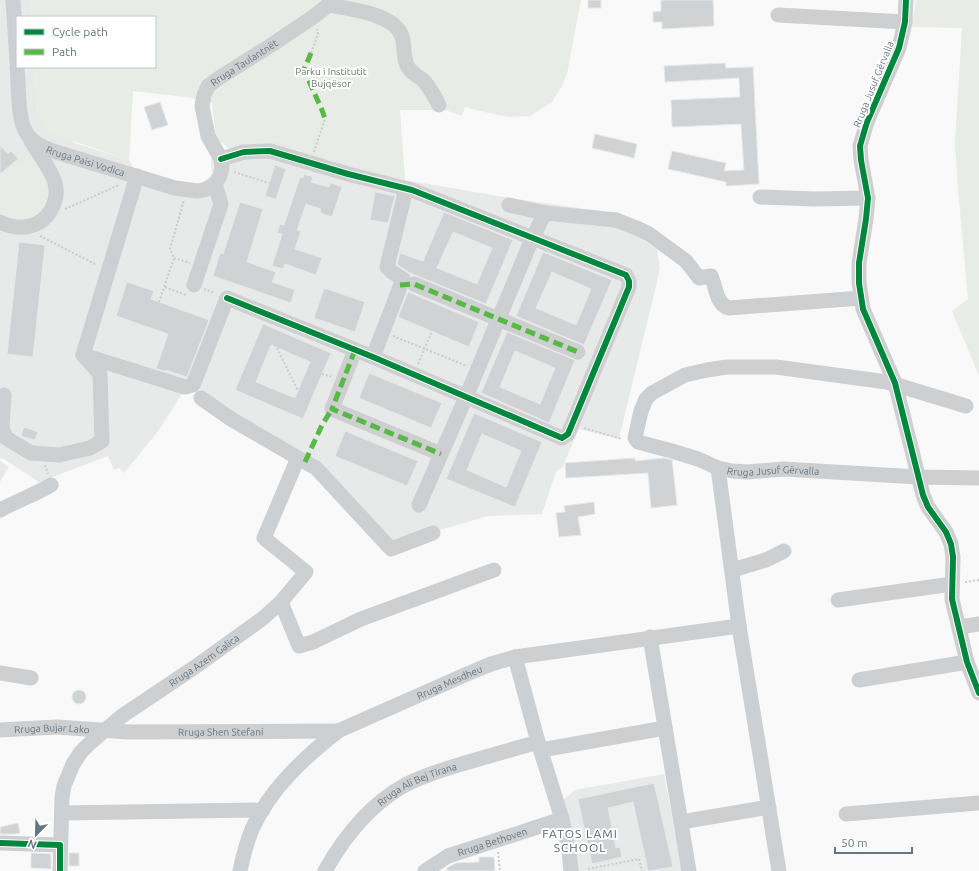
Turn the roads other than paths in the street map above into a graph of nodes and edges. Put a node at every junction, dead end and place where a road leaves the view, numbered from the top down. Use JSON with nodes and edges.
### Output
{"nodes":[{"id":1,"x":13,"y":0,"type":"edge"},
{"id":2,"x":906,"y":0,"type":"edge"},
{"id":3,"x":332,"y":3,"type":"edge"},
{"id":4,"x":778,"y":15,"type":"dead end"},
{"id":5,"x":905,"y":22,"type":"junction"},
{"id":6,"x":16,"y":46,"type":"edge"},
{"id":7,"x":17,"y":68,"type":"edge"},
{"id":8,"x":439,"y":105,"type":"dead end"},
{"id":9,"x":27,"y":135,"type":"junction"},
{"id":10,"x":71,"y":156,"type":"junction"},
{"id":11,"x":221,"y":164,"type":"junction"},
{"id":12,"x":52,"y":175,"type":"junction"},
{"id":13,"x":137,"y":176,"type":"junction"},
{"id":14,"x":215,"y":184,"type":"junction"},
{"id":15,"x":406,"y":189,"type":"junction"},
{"id":16,"x":760,"y":197,"type":"dead end"},
{"id":17,"x":868,"y":198,"type":"junction"},
{"id":18,"x":509,"y":205,"type":"dead end"},
{"id":19,"x":545,"y":213,"type":"junction"},
{"id":20,"x":0,"y":222,"type":"edge"},
{"id":21,"x":532,"y":239,"type":"junction"},
{"id":22,"x":414,"y":284,"type":"dead end"},
{"id":23,"x":194,"y":285,"type":"dead end"},
{"id":24,"x":861,"y":298,"type":"junction"},
{"id":25,"x":499,"y":319,"type":"junction"},
{"id":26,"x":355,"y":350,"type":"junction"},
{"id":27,"x":578,"y":352,"type":"dead end"},
{"id":28,"x":83,"y":355,"type":"junction"},
{"id":29,"x":373,"y":357,"type":"junction"},
{"id":30,"x":895,"y":383,"type":"junction"},
{"id":31,"x":4,"y":395,"type":"dead end"},
{"id":32,"x":466,"y":397,"type":"junction"},
{"id":33,"x":201,"y":398,"type":"dead end"},
{"id":34,"x":966,"y":406,"type":"dead end"},
{"id":35,"x":441,"y":454,"type":"junction"},
{"id":36,"x":298,"y":458,"type":"junction"},
{"id":37,"x":718,"y":468,"type":"junction"},
{"id":38,"x":918,"y":477,"type":"junction"},
{"id":39,"x":979,"y":478,"type":"edge"},
{"id":40,"x":51,"y":485,"type":"dead end"},
{"id":41,"x":419,"y":505,"type":"dead end"},
{"id":42,"x":0,"y":510,"type":"edge"},
{"id":43,"x":434,"y":533,"type":"dead end"},
{"id":44,"x":784,"y":551,"type":"dead end"},
{"id":45,"x":494,"y":570,"type":"dead end"},
{"id":46,"x":732,"y":570,"type":"junction"},
{"id":47,"x":952,"y":584,"type":"junction"},
{"id":48,"x":838,"y":600,"type":"dead end"},
{"id":49,"x":281,"y":602,"type":"junction"},
{"id":50,"x":979,"y":624,"type":"edge"},
{"id":51,"x":739,"y":626,"type":"junction"},
{"id":52,"x":959,"y":627,"type":"junction"},
{"id":53,"x":650,"y":638,"type":"junction"},
{"id":54,"x":515,"y":657,"type":"junction"},
{"id":55,"x":967,"y":662,"type":"junction"},
{"id":56,"x":0,"y":673,"type":"edge"},
{"id":57,"x":31,"y":678,"type":"dead end"},
{"id":58,"x":860,"y":680,"type":"dead end"},
{"id":59,"x":979,"y":693,"type":"edge"},
{"id":60,"x":666,"y":728,"type":"junction"},
{"id":61,"x":0,"y":730,"type":"edge"},
{"id":62,"x":103,"y":731,"type":"junction"},
{"id":63,"x":338,"y":731,"type":"junction"},
{"id":64,"x":539,"y":746,"type":"junction"},
{"id":65,"x":979,"y":803,"type":"edge"},
{"id":66,"x":769,"y":807,"type":"junction"},
{"id":67,"x":263,"y":810,"type":"junction"},
{"id":68,"x":62,"y":813,"type":"junction"},
{"id":69,"x":846,"y":814,"type":"dead end"},
{"id":70,"x":562,"y":819,"type":"junction"},
{"id":71,"x":681,"y":822,"type":"junction"},
{"id":72,"x":0,"y":843,"type":"edge"},
{"id":73,"x":60,"y":845,"type":"junction"},
{"id":74,"x":60,"y":871,"type":"edge"},
{"id":75,"x":240,"y":871,"type":"edge"},
{"id":76,"x":325,"y":871,"type":"edge"},
{"id":77,"x":425,"y":871,"type":"edge"},
{"id":78,"x":571,"y":871,"type":"edge"},
{"id":79,"x":689,"y":871,"type":"edge"},
{"id":80,"x":779,"y":871,"type":"edge"}],
"edges":[{"from":1,"to":6,"type":"street"},
{"from":2,"to":5,"type":"street","name":"Rruga Jusuf Gërvalla"},
{"from":3,"to":8,"type":"street"},
{"from":3,"to":11,"type":"street","name":"Rruga Taulantnët"},
{"from":4,"to":5,"type":"street"},
{"from":5,"to":17,"type":"street","name":"Rruga Jusuf Gërvalla"},
{"from":7,"to":9,"type":"street"},
{"from":9,"to":10,"type":"street","name":"Rruga Paisi Vodica"},
{"from":9,"to":12,"type":"street"},
{"from":10,"to":12,"type":"street"},
{"from":10,"to":13,"type":"street","name":"Rruga Paisi Vodica"},
{"from":11,"to":14,"type":"street"},
{"from":11,"to":15,"type":"street"},
{"from":12,"to":20,"type":"street"},
{"from":13,"to":14,"type":"street","name":"Rruga Paisi Vodica"},
{"from":13,"to":28,"type":"street"},
{"from":14,"to":23,"type":"street"},
{"from":15,"to":21,"type":"street"},
{"from":15,"to":29,"type":"street"},
{"from":16,"to":17,"type":"street"},
{"from":17,"to":24,"type":"street","name":"Rruga Jusuf Gërvalla"},
{"from":18,"to":19,"type":"street"},
{"from":19,"to":21,"type":"street"},
{"from":19,"to":24,"type":"street"},
{"from":21,"to":25,"type":"street"},
{"from":21,"to":32,"type":"street"},
{"from":22,"to":25,"type":"street"},
{"from":24,"to":30,"type":"street","name":"Rruga Jusuf Gërvalla"},
{"from":25,"to":27,"type":"street"},
{"from":25,"to":32,"type":"street"},
{"from":26,"to":28,"type":"street"},
{"from":26,"to":29,"type":"street"},
{"from":26,"to":35,"type":"street"},
{"from":28,"to":31,"type":"street"},
{"from":29,"to":32,"type":"street"},
{"from":30,"to":34,"type":"street"},
{"from":30,"to":37,"type":"street","name":"Rruga Jusuf Gërvalla"},
{"from":30,"to":38,"type":"street","name":"Rruga Jusuf Gërvalla"},
{"from":32,"to":35,"type":"street"},
{"from":33,"to":36,"type":"street"},
{"from":35,"to":41,"type":"street"},
{"from":36,"to":43,"type":"street"},
{"from":36,"to":49,"type":"street","name":"Rruga Azem Galica"},
{"from":37,"to":38,"type":"street","name":"Rruga Jusuf Gërvalla"},
{"from":37,"to":46,"type":"street"},
{"from":38,"to":39,"type":"street","name":"Rruga Jusuf Gërvalla"},
{"from":38,"to":47,"type":"street","name":"Rruga Jusuf Gërvalla"},
{"from":40,"to":42,"type":"street"},
{"from":44,"to":46,"type":"street"},
{"from":45,"to":49,"type":"street"},
{"from":46,"to":51,"type":"street"},
{"from":47,"to":48,"type":"street"},
{"from":47,"to":52,"type":"street","name":"Rruga Jusuf Gërvalla"},
{"from":49,"to":62,"type":"street","name":"Rruga Azem Galica"},
{"from":50,"to":52,"type":"street"},
{"from":51,"to":53,"type":"street","name":"Rruga Mesdheu"},
{"from":51,"to":66,"type":"street"},
{"from":52,"to":55,"type":"street","name":"Rruga Jusuf Gërvalla"},
{"from":53,"to":54,"type":"street","name":"Rruga Mesdheu"},
{"from":53,"to":60,"type":"street"},
{"from":54,"to":63,"type":"street","name":"Rruga Mesdheu"},
{"from":54,"to":64,"type":"street"},
{"from":55,"to":58,"type":"street"},
{"from":55,"to":59,"type":"street","name":"Rruga Jusuf Gërvalla"},
{"from":56,"to":57,"type":"street"},
{"from":60,"to":64,"type":"street","name":"Rruga Ali Bej Tirana"},
{"from":60,"to":71,"type":"street"},
{"from":61,"to":62,"type":"street","name":"Rruga Bujar Lako"},
{"from":62,"to":63,"type":"street","name":"Rruga Shen Stefani"},
{"from":62,"to":68,"type":"street","name":"Rruga Azem Galica"},
{"from":63,"to":67,"type":"street","name":"Rruga Mesdheu"},
{"from":64,"to":70,"type":"street"},
{"from":64,"to":76,"type":"street","name":"Rruga Ali Bej Tirana"},
{"from":65,"to":69,"type":"street"},
{"from":66,"to":71,"type":"street"},
{"from":66,"to":80,"type":"street"},
{"from":67,"to":68,"type":"street"},
{"from":67,"to":75,"type":"street","name":"Rruga Mesdheu"},
{"from":68,"to":73,"type":"street","name":"Rruga Azem Galica"},
{"from":70,"to":77,"type":"street","name":"Rruga Bethoven"},
{"from":70,"to":78,"type":"street"},
{"from":71,"to":79,"type":"street"},
{"from":72,"to":73,"type":"street"},
{"from":73,"to":74,"type":"street","name":"Rruga Azem Galica"}]}
